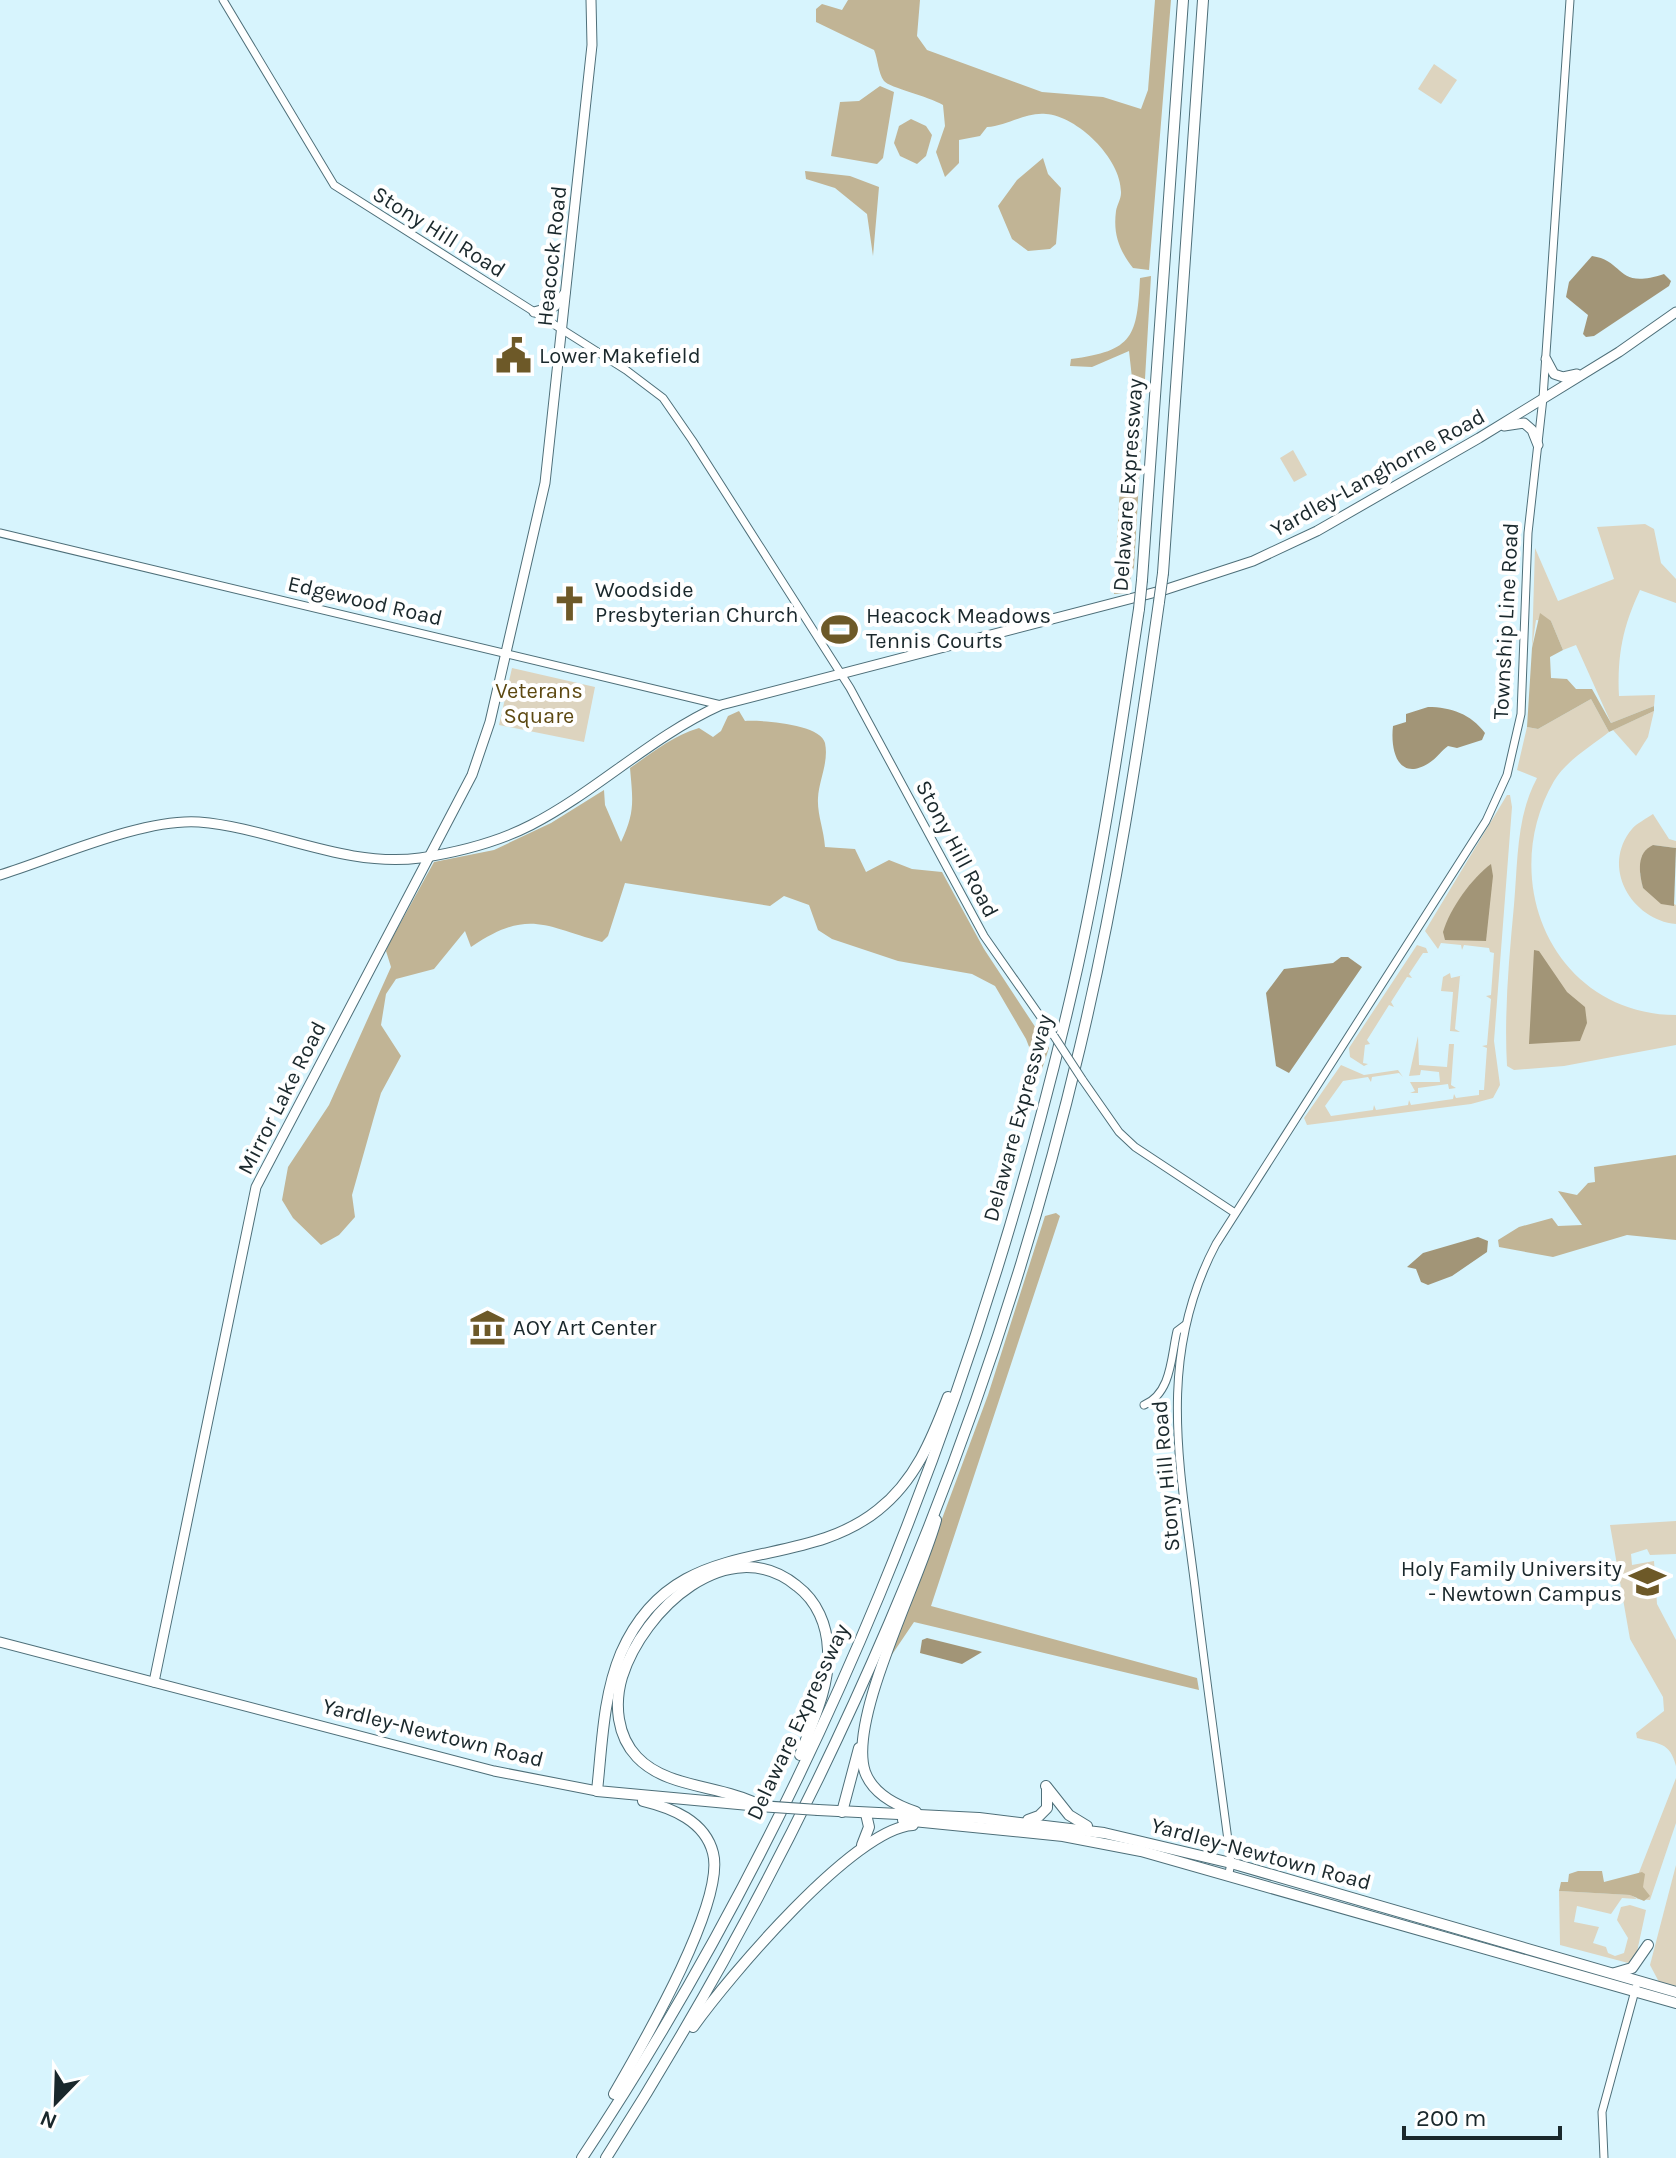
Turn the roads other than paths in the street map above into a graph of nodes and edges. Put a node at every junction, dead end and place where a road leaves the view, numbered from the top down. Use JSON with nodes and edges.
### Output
{"nodes":[{"id":1,"x":223,"y":0,"type":"edge"},
{"id":2,"x":591,"y":0,"type":"edge"},
{"id":3,"x":1183,"y":0,"type":"edge"},
{"id":4,"x":1203,"y":0,"type":"edge"},
{"id":5,"x":1570,"y":0,"type":"edge"},
{"id":6,"x":567,"y":290,"type":"junction"},
{"id":7,"x":534,"y":312,"type":"junction"},
{"id":8,"x":1676,"y":312,"type":"edge"},
{"id":9,"x":562,"y":329,"type":"junction"},
{"id":10,"x":1546,"y":359,"type":"junction"},
{"id":11,"x":1588,"y":371,"type":"junction"},
{"id":12,"x":1543,"y":398,"type":"junction"},
{"id":13,"x":1493,"y":429,"type":"junction"},
{"id":14,"x":1538,"y":445,"type":"junction"},
{"id":15,"x":0,"y":533,"type":"edge"},
{"id":16,"x":506,"y":654,"type":"junction"},
{"id":17,"x":842,"y":676,"type":"junction"},
{"id":18,"x":721,"y":705,"type":"junction"},
{"id":19,"x":426,"y":857,"type":"junction"},
{"id":20,"x":0,"y":875,"type":"edge"},
{"id":21,"x":1042,"y":1114,"type":"junction"},
{"id":22,"x":1235,"y":1213,"type":"junction"},
{"id":23,"x":1185,"y":1325,"type":"junction"},
{"id":24,"x":1144,"y":1405,"type":"dead end"},
{"id":25,"x":948,"y":1475,"type":"junction"},
{"id":26,"x":0,"y":1642,"type":"edge"},
{"id":27,"x":154,"y":1682,"type":"junction"},
{"id":28,"x":861,"y":1741,"type":"junction"},
{"id":29,"x":597,"y":1791,"type":"junction"},
{"id":30,"x":614,"y":1793,"type":"junction"},
{"id":31,"x":760,"y":1806,"type":"junction"},
{"id":32,"x":842,"y":1812,"type":"junction"},
{"id":33,"x":866,"y":1814,"type":"junction"},
{"id":34,"x":926,"y":1820,"type":"junction"},
{"id":35,"x":1018,"y":1822,"type":"junction"},
{"id":36,"x":1147,"y":1842,"type":"junction"},
{"id":37,"x":762,"y":1844,"type":"junction"},
{"id":38,"x":856,"y":1853,"type":"junction"},
{"id":39,"x":1230,"y":1868,"type":"junction"},
{"id":40,"x":1648,"y":1945,"type":"dead end"},
{"id":41,"x":1612,"y":1973,"type":"junction"},
{"id":42,"x":1636,"y":1986,"type":"junction"},
{"id":43,"x":1676,"y":1992,"type":"edge"},
{"id":44,"x":1676,"y":2003,"type":"edge"},
{"id":45,"x":652,"y":2084,"type":"junction"},
{"id":46,"x":580,"y":2158,"type":"edge"},
{"id":47,"x":606,"y":2158,"type":"edge"},
{"id":48,"x":1604,"y":2158,"type":"edge"}],
"edges":[{"from":1,"to":7,"type":"street","name":"Stony Hill Road"},
{"from":2,"to":6,"type":"main road","name":"Heacock Road"},
{"from":3,"to":21,"type":"highway","name":"Delaware Expressway","bridge":true},
{"from":4,"to":25,"type":"highway","name":"Delaware Expressway","bridge":true},
{"from":5,"to":10,"type":"street","name":"Township Line Road"},
{"from":6,"to":7,"type":"main road"},
{"from":6,"to":9,"type":"main road","name":"Heacock Road"},
{"from":7,"to":9,"type":"street","name":"Stony Hill Road"},
{"from":8,"to":11,"type":"main road","name":"Yardley-Langhorne Road"},
{"from":9,"to":16,"type":"main road","name":"Heacock Road"},
{"from":9,"to":17,"type":"street","name":"Stony Hill Road"},
{"from":10,"to":11,"type":"main road"},
{"from":10,"to":12,"type":"street","name":"Township Line Road"},
{"from":11,"to":12,"type":"main road","name":"Yardley-Langhorne Road"},
{"from":12,"to":13,"type":"main road","name":"Yardley-Langhorne Road"},
{"from":12,"to":14,"type":"street","name":"Township Line Road"},
{"from":13,"to":14,"type":"main road"},
{"from":13,"to":17,"type":"main road","name":"Yardley-Langhorne Road"},
{"from":14,"to":22,"type":"street","name":"Township Line Road"},
{"from":15,"to":16,"type":"street","name":"Edgewood Road"},
{"from":16,"to":18,"type":"street","name":"Edgewood Road"},
{"from":16,"to":19,"type":"main road","name":"Mirror Lake Road"},
{"from":17,"to":18,"type":"main road","name":"Yardley-Langhorne Road"},
{"from":17,"to":22,"type":"street","name":"Stony Hill Road","bridge":true},
{"from":18,"to":19,"type":"main road","name":"Yardley-Langhorne Road"},
{"from":19,"to":20,"type":"main road","name":"Yardley-Langhorne Road"},
{"from":19,"to":27,"type":"main road","name":"Mirror Lake Road"},
{"from":21,"to":29,"type":"highway"},
{"from":21,"to":37,"type":"highway","name":"Delaware Expressway"},
{"from":22,"to":23,"type":"street","name":"Stony Hill Road"},
{"from":23,"to":24,"type":"street"},
{"from":23,"to":39,"type":"street","name":"Stony Hill Road"},
{"from":25,"to":28,"type":"highway"},
{"from":25,"to":45,"type":"highway","name":"Delaware Expressway"},
{"from":26,"to":27,"type":"main road","name":"Yardley-Newtown Road"},
{"from":27,"to":29,"type":"main road","name":"Yardley-Newtown Road"},
{"from":28,"to":32,"type":"highway"},
{"from":28,"to":34,"type":"highway"},
{"from":29,"to":30,"type":"highway","name":"Yardley-Newtown Road"},
{"from":30,"to":31,"type":"highway","name":"Yardley-Newtown Road"},
{"from":30,"to":46,"type":"highway"},
{"from":31,"to":32,"type":"highway","name":"Yardley-Newtown Road","bridge":true},
{"from":31,"to":37,"type":"highway"},
{"from":32,"to":33,"type":"highway","name":"Yardley-Newtown Road"},
{"from":33,"to":34,"type":"highway","name":"Yardley-Newtown Road"},
{"from":33,"to":38,"type":"highway"},
{"from":34,"to":35,"type":"highway","name":"Yardley-Newtown Road"},
{"from":34,"to":38,"type":"highway"},
{"from":34,"to":39,"type":"highway","name":"Yardley-Newtown Road"},
{"from":35,"to":36,"type":"highway","name":"Yardley-Newtown Road"},
{"from":35,"to":36,"type":"highway"},
{"from":36,"to":39,"type":"highway","name":"Yardley-Newtown Road"},
{"from":37,"to":46,"type":"highway","name":"Delaware Expressway"},
{"from":38,"to":45,"type":"highway"},
{"from":39,"to":41,"type":"highway","name":"Yardley-Newtown Road"},
{"from":39,"to":42,"type":"highway","name":"Yardley-Newtown Road"},
{"from":40,"to":41,"type":"highway"},
{"from":41,"to":42,"type":"highway","name":"Yardley-Newtown Road"},
{"from":42,"to":43,"type":"highway"},
{"from":42,"to":44,"type":"highway"},
{"from":42,"to":48,"type":"street"},
{"from":45,"to":47,"type":"highway","name":"Delaware Expressway"}]}
